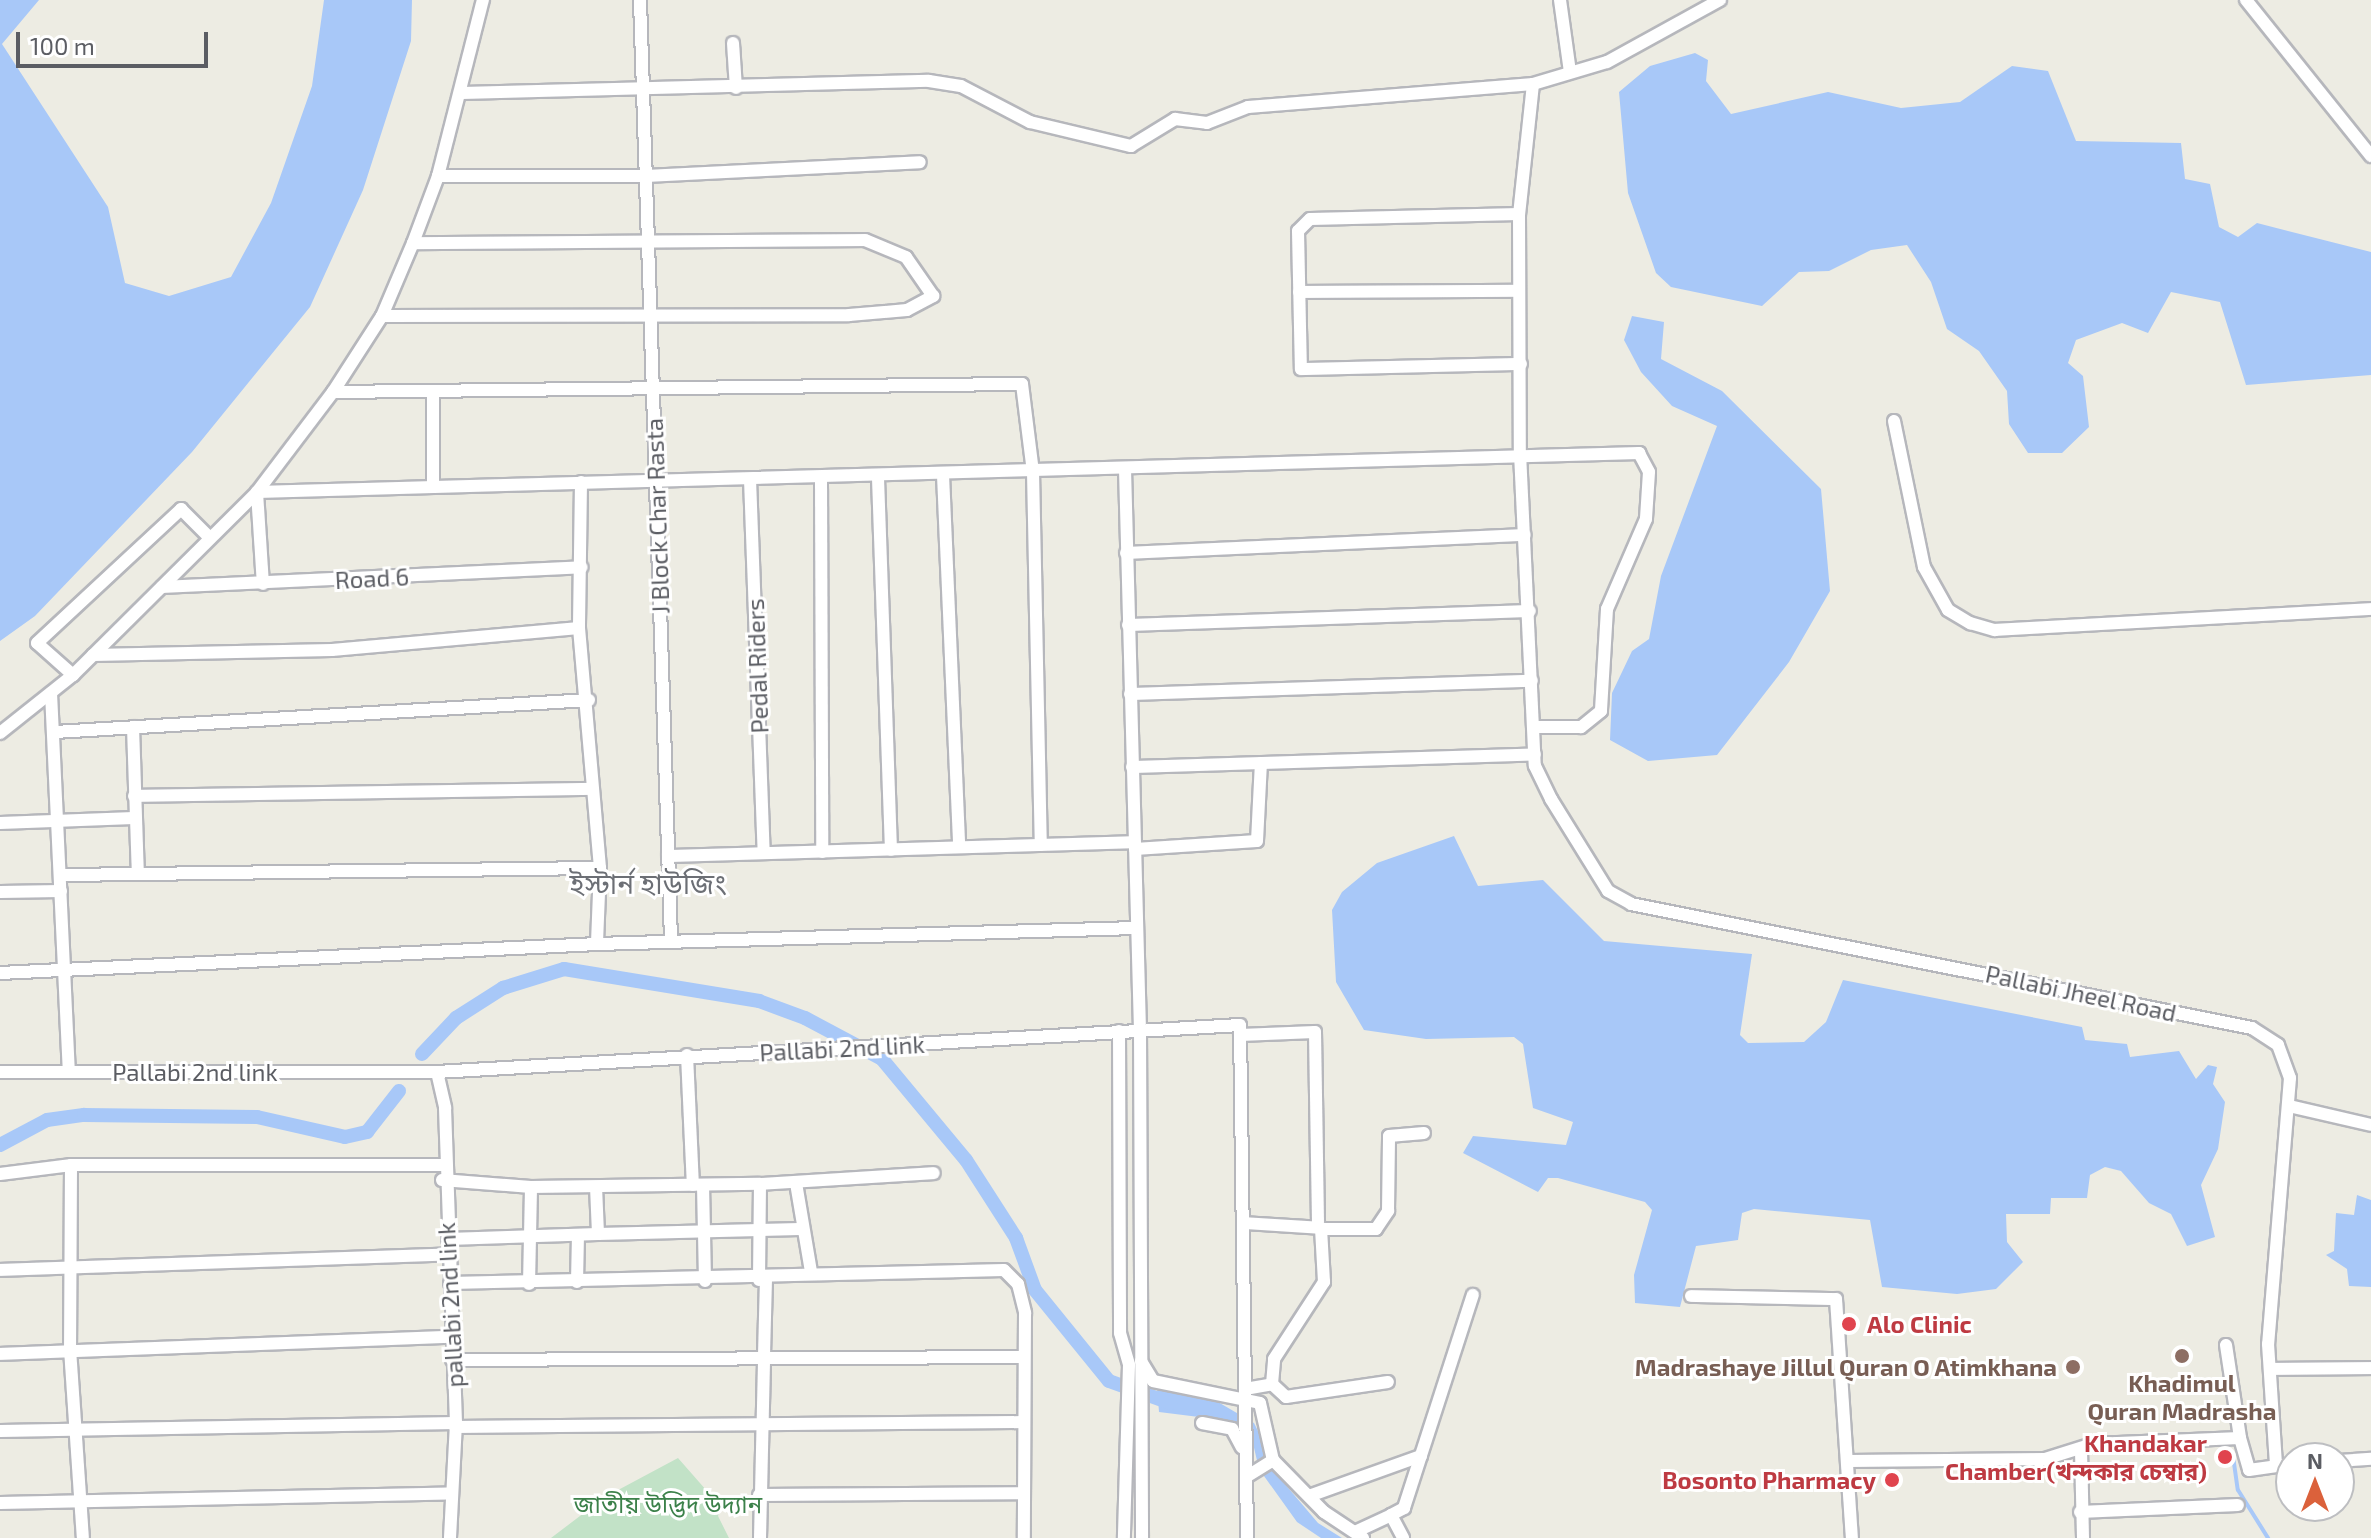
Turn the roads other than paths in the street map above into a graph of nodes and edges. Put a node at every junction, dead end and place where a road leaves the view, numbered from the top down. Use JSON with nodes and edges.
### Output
{"nodes":[{"id":1,"x":483,"y":0,"type":"edge"},
{"id":2,"x":640,"y":0,"type":"edge"},
{"id":3,"x":1560,"y":0,"type":"edge"},
{"id":4,"x":1720,"y":0,"type":"edge"},
{"id":5,"x":2246,"y":0,"type":"edge"},
{"id":6,"x":733,"y":43,"type":"dead end"},
{"id":7,"x":1570,"y":72,"type":"junction"},
{"id":8,"x":1533,"y":84,"type":"junction"},
{"id":9,"x":736,"y":88,"type":"junction"},
{"id":10,"x":643,"y":90,"type":"junction"},
{"id":11,"x":462,"y":93,"type":"junction"},
{"id":12,"x":2371,"y":156,"type":"edge"},
{"id":13,"x":920,"y":162,"type":"dead end"},
{"id":14,"x":438,"y":176,"type":"junction"},
{"id":15,"x":646,"y":176,"type":"junction"},
{"id":16,"x":1519,"y":214,"type":"junction"},
{"id":17,"x":413,"y":243,"type":"junction"},
{"id":18,"x":648,"y":243,"type":"junction"},
{"id":19,"x":1519,"y":291,"type":"junction"},
{"id":20,"x":1299,"y":292,"type":"junction"},
{"id":21,"x":382,"y":316,"type":"junction"},
{"id":22,"x":651,"y":317,"type":"junction"},
{"id":23,"x":1521,"y":364,"type":"junction"},
{"id":24,"x":653,"y":389,"type":"junction"},
{"id":25,"x":333,"y":392,"type":"junction"},
{"id":26,"x":433,"y":395,"type":"junction"},
{"id":27,"x":1894,"y":421,"type":"dead end"},
{"id":28,"x":1520,"y":453,"type":"junction"},
{"id":29,"x":1125,"y":469,"type":"junction"},
{"id":30,"x":1033,"y":472,"type":"junction"},
{"id":31,"x":943,"y":475,"type":"junction"},
{"id":32,"x":878,"y":478,"type":"junction"},
{"id":33,"x":750,"y":479,"type":"junction"},
{"id":34,"x":821,"y":479,"type":"junction"},
{"id":35,"x":581,"y":482,"type":"junction"},
{"id":36,"x":656,"y":482,"type":"junction"},
{"id":37,"x":433,"y":487,"type":"junction"},
{"id":38,"x":257,"y":492,"type":"junction"},
{"id":39,"x":1525,"y":535,"type":"junction"},
{"id":40,"x":210,"y":538,"type":"junction"},
{"id":41,"x":1126,"y":553,"type":"junction"},
{"id":42,"x":582,"y":567,"type":"junction"},
{"id":43,"x":263,"y":584,"type":"junction"},
{"id":44,"x":162,"y":587,"type":"junction"},
{"id":45,"x":2371,"y":609,"type":"edge"},
{"id":46,"x":1530,"y":611,"type":"junction"},
{"id":47,"x":1128,"y":625,"type":"junction"},
{"id":48,"x":579,"y":628,"type":"junction"},
{"id":49,"x":93,"y":655,"type":"junction"},
{"id":50,"x":73,"y":675,"type":"junction"},
{"id":51,"x":1532,"y":681,"type":"junction"},
{"id":52,"x":51,"y":693,"type":"junction"},
{"id":53,"x":1130,"y":694,"type":"junction"},
{"id":54,"x":589,"y":700,"type":"junction"},
{"id":55,"x":133,"y":727,"type":"junction"},
{"id":56,"x":1534,"y":727,"type":"junction"},
{"id":57,"x":55,"y":732,"type":"junction"},
{"id":58,"x":0,"y":733,"type":"edge"},
{"id":59,"x":1535,"y":760,"type":"junction"},
{"id":60,"x":1261,"y":763,"type":"junction"},
{"id":61,"x":1132,"y":767,"type":"junction"},
{"id":62,"x":592,"y":789,"type":"junction"},
{"id":63,"x":134,"y":796,"type":"junction"},
{"id":64,"x":134,"y":818,"type":"junction"},
{"id":65,"x":60,"y":821,"type":"junction"},
{"id":66,"x":0,"y":823,"type":"edge"},
{"id":67,"x":1041,"y":845,"type":"junction"},
{"id":68,"x":1134,"y":845,"type":"junction"},
{"id":69,"x":959,"y":847,"type":"junction"},
{"id":70,"x":891,"y":850,"type":"junction"},
{"id":71,"x":822,"y":852,"type":"junction"},
{"id":72,"x":764,"y":853,"type":"junction"},
{"id":73,"x":668,"y":856,"type":"junction"},
{"id":74,"x":600,"y":868,"type":"junction"},
{"id":75,"x":138,"y":874,"type":"junction"},
{"id":76,"x":63,"y":875,"type":"junction"},
{"id":77,"x":61,"y":891,"type":"junction"},
{"id":78,"x":0,"y":892,"type":"edge"},
{"id":79,"x":1137,"y":928,"type":"junction"},
{"id":80,"x":671,"y":941,"type":"junction"},
{"id":81,"x":597,"y":944,"type":"junction"},
{"id":82,"x":67,"y":972,"type":"junction"},
{"id":83,"x":0,"y":973,"type":"edge"},
{"id":84,"x":1140,"y":1029,"type":"junction"},
{"id":85,"x":1119,"y":1031,"type":"junction"},
{"id":86,"x":1240,"y":1035,"type":"junction"},
{"id":87,"x":687,"y":1055,"type":"junction"},
{"id":88,"x":69,"y":1071,"type":"junction"},
{"id":89,"x":0,"y":1072,"type":"edge"},
{"id":90,"x":437,"y":1072,"type":"junction"},
{"id":91,"x":2289,"y":1106,"type":"junction"},
{"id":92,"x":2371,"y":1125,"type":"edge"},
{"id":93,"x":1424,"y":1133,"type":"dead end"},
{"id":94,"x":71,"y":1165,"type":"junction"},
{"id":95,"x":445,"y":1165,"type":"junction"},
{"id":96,"x":934,"y":1173,"type":"dead end"},
{"id":97,"x":0,"y":1174,"type":"edge"},
{"id":98,"x":442,"y":1180,"type":"junction"},
{"id":99,"x":796,"y":1183,"type":"junction"},
{"id":100,"x":760,"y":1184,"type":"junction"},
{"id":101,"x":698,"y":1185,"type":"junction"},
{"id":102,"x":531,"y":1187,"type":"junction"},
{"id":103,"x":596,"y":1187,"type":"junction"},
{"id":104,"x":1244,"y":1223,"type":"junction"},
{"id":105,"x":1320,"y":1225,"type":"junction"},
{"id":106,"x":800,"y":1229,"type":"junction"},
{"id":107,"x":759,"y":1231,"type":"junction"},
{"id":108,"x":705,"y":1233,"type":"junction"},
{"id":109,"x":598,"y":1234,"type":"junction"},
{"id":110,"x":578,"y":1236,"type":"junction"},
{"id":111,"x":448,"y":1239,"type":"junction"},
{"id":112,"x":530,"y":1240,"type":"junction"},
{"id":113,"x":448,"y":1254,"type":"junction"},
{"id":114,"x":70,"y":1268,"type":"junction"},
{"id":115,"x":0,"y":1270,"type":"edge"},
{"id":116,"x":811,"y":1272,"type":"junction"},
{"id":117,"x":763,"y":1280,"type":"junction"},
{"id":118,"x":705,"y":1281,"type":"junction"},
{"id":119,"x":577,"y":1282,"type":"junction"},
{"id":120,"x":450,"y":1283,"type":"junction"},
{"id":121,"x":529,"y":1284,"type":"junction"},
{"id":122,"x":1473,"y":1295,"type":"dead end"},
{"id":123,"x":1691,"y":1296,"type":"dead end"},
{"id":124,"x":451,"y":1337,"type":"junction"},
{"id":125,"x":2226,"y":1345,"type":"dead end"},
{"id":126,"x":70,"y":1349,"type":"junction"},
{"id":127,"x":0,"y":1354,"type":"edge"},
{"id":128,"x":764,"y":1356,"type":"junction"},
{"id":129,"x":1024,"y":1357,"type":"junction"},
{"id":130,"x":452,"y":1360,"type":"junction"},
{"id":131,"x":1137,"y":1366,"type":"junction"},
{"id":132,"x":2371,"y":1368,"type":"edge"},
{"id":133,"x":2270,"y":1369,"type":"junction"},
{"id":134,"x":1388,"y":1382,"type":"dead end"},
{"id":135,"x":1272,"y":1384,"type":"junction"},
{"id":136,"x":1245,"y":1396,"type":"junction"},
{"id":137,"x":1137,"y":1406,"type":"junction"},
{"id":138,"x":1023,"y":1422,"type":"junction"},
{"id":139,"x":759,"y":1423,"type":"junction"},
{"id":140,"x":1202,"y":1423,"type":"dead end"},
{"id":141,"x":455,"y":1425,"type":"junction"},
{"id":142,"x":74,"y":1428,"type":"junction"},
{"id":143,"x":0,"y":1431,"type":"edge"},
{"id":144,"x":2240,"y":1438,"type":"junction"},
{"id":145,"x":2275,"y":1449,"type":"edge"},
{"id":146,"x":2081,"y":1450,"type":"junction"},
{"id":147,"x":1421,"y":1456,"type":"junction"},
{"id":148,"x":1273,"y":1460,"type":"junction"},
{"id":149,"x":1849,"y":1461,"type":"junction"},
{"id":150,"x":2275,"y":1465,"type":"edge"},
{"id":151,"x":1248,"y":1469,"type":"junction"},
{"id":152,"x":1024,"y":1493,"type":"junction"},
{"id":153,"x":448,"y":1494,"type":"junction"},
{"id":154,"x":759,"y":1495,"type":"junction"},
{"id":155,"x":1309,"y":1496,"type":"junction"},
{"id":156,"x":82,"y":1499,"type":"junction"},
{"id":157,"x":0,"y":1503,"type":"edge"},
{"id":158,"x":2238,"y":1505,"type":"dead end"},
{"id":159,"x":2080,"y":1512,"type":"junction"},
{"id":160,"x":1391,"y":1515,"type":"junction"},
{"id":161,"x":1359,"y":1535,"type":"edge"},
{"id":162,"x":83,"y":1538,"type":"edge"},
{"id":163,"x":450,"y":1538,"type":"edge"},
{"id":164,"x":760,"y":1538,"type":"edge"},
{"id":165,"x":1024,"y":1538,"type":"edge"},
{"id":166,"x":1124,"y":1538,"type":"edge"},
{"id":167,"x":1142,"y":1538,"type":"edge"},
{"id":168,"x":1247,"y":1538,"type":"edge"},
{"id":169,"x":1403,"y":1538,"type":"edge"},
{"id":170,"x":1852,"y":1538,"type":"edge"},
{"id":171,"x":2083,"y":1538,"type":"edge"}],
"edges":[{"from":1,"to":11,"type":"street"},
{"from":2,"to":10,"type":"street","name":"J Block Char Rasta"},
{"from":3,"to":7,"type":"street"},
{"from":4,"to":7,"type":"street"},
{"from":5,"to":12,"type":"street"},
{"from":6,"to":9,"type":"street"},
{"from":7,"to":8,"type":"street"},
{"from":8,"to":9,"type":"street"},
{"from":8,"to":16,"type":"street"},
{"from":9,"to":10,"type":"street"},
{"from":10,"to":11,"type":"street"},
{"from":10,"to":15,"type":"street","name":"J Block Char Rasta"},
{"from":11,"to":14,"type":"street"},
{"from":13,"to":15,"type":"street"},
{"from":14,"to":15,"type":"street"},
{"from":14,"to":17,"type":"street"},
{"from":15,"to":18,"type":"street","name":"J Block Char Rasta"},
{"from":16,"to":19,"type":"street"},
{"from":16,"to":20,"type":"street"},
{"from":17,"to":18,"type":"street"},
{"from":17,"to":21,"type":"street"},
{"from":18,"to":22,"type":"street","name":"J Block Char Rasta"},
{"from":18,"to":22,"type":"street"},
{"from":19,"to":20,"type":"street"},
{"from":19,"to":23,"type":"street"},
{"from":20,"to":23,"type":"street"},
{"from":21,"to":22,"type":"street"},
{"from":21,"to":25,"type":"street"},
{"from":22,"to":24,"type":"street","name":"J Block Char Rasta"},
{"from":23,"to":28,"type":"street"},
{"from":24,"to":26,"type":"street"},
{"from":24,"to":30,"type":"street"},
{"from":24,"to":36,"type":"street","name":"J Block Char Rasta"},
{"from":25,"to":26,"type":"street"},
{"from":25,"to":38,"type":"street"},
{"from":26,"to":37,"type":"street"},
{"from":27,"to":45,"type":"street"},
{"from":28,"to":29,"type":"street"},
{"from":28,"to":39,"type":"street"},
{"from":28,"to":56,"type":"street"},
{"from":29,"to":30,"type":"street"},
{"from":29,"to":41,"type":"street"},
{"from":30,"to":31,"type":"street"},
{"from":30,"to":67,"type":"street"},
{"from":31,"to":32,"type":"street"},
{"from":31,"to":69,"type":"street"},
{"from":32,"to":34,"type":"street"},
{"from":32,"to":70,"type":"street"},
{"from":33,"to":34,"type":"street"},
{"from":33,"to":36,"type":"street"},
{"from":33,"to":72,"type":"street","name":"Pedal Riders"},
{"from":34,"to":71,"type":"street"},
{"from":35,"to":36,"type":"street"},
{"from":35,"to":37,"type":"street"},
{"from":35,"to":42,"type":"street"},
{"from":36,"to":73,"type":"street","name":"J Block Char Rasta"},
{"from":37,"to":38,"type":"street"},
{"from":38,"to":40,"type":"street"},
{"from":38,"to":43,"type":"street"},
{"from":39,"to":41,"type":"street"},
{"from":39,"to":46,"type":"street"},
{"from":40,"to":44,"type":"street"},
{"from":40,"to":50,"type":"street"},
{"from":41,"to":47,"type":"street"},
{"from":42,"to":43,"type":"street","name":"Road 6"},
{"from":42,"to":48,"type":"street"},
{"from":43,"to":44,"type":"street","name":"Road 6"},
{"from":44,"to":49,"type":"street"},
{"from":46,"to":47,"type":"street"},
{"from":46,"to":51,"type":"street"},
{"from":47,"to":53,"type":"street"},
{"from":48,"to":49,"type":"street"},
{"from":48,"to":54,"type":"street"},
{"from":49,"to":50,"type":"street"},
{"from":50,"to":52,"type":"street"},
{"from":51,"to":53,"type":"street"},
{"from":51,"to":56,"type":"street"},
{"from":52,"to":57,"type":"street"},
{"from":52,"to":58,"type":"street"},
{"from":53,"to":61,"type":"street"},
{"from":54,"to":55,"type":"street"},
{"from":54,"to":62,"type":"street"},
{"from":55,"to":57,"type":"street"},
{"from":55,"to":63,"type":"street"},
{"from":56,"to":59,"type":"street"},
{"from":57,"to":65,"type":"street"},
{"from":59,"to":60,"type":"street"},
{"from":59,"to":91,"type":"street","name":"Pallabi Jheel Road"},
{"from":60,"to":61,"type":"street"},
{"from":60,"to":68,"type":"street"},
{"from":61,"to":68,"type":"street"},
{"from":62,"to":63,"type":"street"},
{"from":62,"to":74,"type":"street"},
{"from":63,"to":64,"type":"street"},
{"from":64,"to":65,"type":"street"},
{"from":64,"to":75,"type":"street"},
{"from":65,"to":66,"type":"street"},
{"from":65,"to":76,"type":"street"},
{"from":67,"to":68,"type":"street"},
{"from":67,"to":69,"type":"street"},
{"from":68,"to":79,"type":"street"},
{"from":69,"to":70,"type":"street"},
{"from":70,"to":71,"type":"street"},
{"from":71,"to":72,"type":"street"},
{"from":72,"to":73,"type":"street"},
{"from":73,"to":80,"type":"street","name":"J Block Char Rasta"},
{"from":74,"to":75,"type":"street"},
{"from":74,"to":81,"type":"street"},
{"from":75,"to":76,"type":"street"},
{"from":76,"to":77,"type":"street"},
{"from":77,"to":78,"type":"street"},
{"from":77,"to":82,"type":"street"},
{"from":79,"to":80,"type":"street"},
{"from":79,"to":84,"type":"street"},
{"from":80,"to":81,"type":"street"},
{"from":81,"to":82,"type":"street"},
{"from":82,"to":83,"type":"street"},
{"from":82,"to":88,"type":"street"},
{"from":84,"to":85,"type":"street","name":"Pallabi 2nd link"},
{"from":84,"to":86,"type":"street","name":"Pallabi 2nd link"},
{"from":84,"to":131,"type":"street"},
{"from":85,"to":87,"type":"street","name":"Pallabi 2nd link"},
{"from":85,"to":131,"type":"street"},
{"from":86,"to":104,"type":"street"},
{"from":86,"to":105,"type":"street"},
{"from":87,"to":90,"type":"street","name":"Pallabi 2nd link"},
{"from":87,"to":101,"type":"street"},
{"from":88,"to":89,"type":"street","name":"Pallabi 2nd link"},
{"from":88,"to":90,"type":"street","name":"Pallabi 2nd link"},
{"from":90,"to":95,"type":"street","name":"pallabi 2nd link"},
{"from":91,"to":92,"type":"street"},
{"from":91,"to":133,"type":"street","name":"Pallabi Jheel Road"},
{"from":93,"to":105,"type":"street"},
{"from":94,"to":95,"type":"street"},
{"from":94,"to":97,"type":"street"},
{"from":94,"to":114,"type":"street"},
{"from":95,"to":98,"type":"street","name":"pallabi 2nd link"},
{"from":96,"to":99,"type":"street"},
{"from":98,"to":102,"type":"street"},
{"from":98,"to":111,"type":"street","name":"pallabi 2nd link"},
{"from":99,"to":100,"type":"street"},
{"from":99,"to":106,"type":"street"},
{"from":100,"to":101,"type":"street"},
{"from":100,"to":107,"type":"street"},
{"from":101,"to":103,"type":"street"},
{"from":101,"to":108,"type":"street"},
{"from":102,"to":103,"type":"street"},
{"from":102,"to":112,"type":"street"},
{"from":103,"to":109,"type":"street"},
{"from":104,"to":105,"type":"street"},
{"from":104,"to":136,"type":"street"},
{"from":105,"to":135,"type":"street"},
{"from":106,"to":107,"type":"street"},
{"from":106,"to":116,"type":"street"},
{"from":107,"to":108,"type":"street"},
{"from":107,"to":117,"type":"street"},
{"from":108,"to":109,"type":"street"},
{"from":108,"to":118,"type":"street"},
{"from":109,"to":110,"type":"street"},
{"from":110,"to":112,"type":"street"},
{"from":110,"to":119,"type":"street"},
{"from":111,"to":112,"type":"street"},
{"from":111,"to":113,"type":"street","name":"pallabi 2nd link"},
{"from":112,"to":121,"type":"street"},
{"from":113,"to":114,"type":"street"},
{"from":113,"to":120,"type":"street","name":"pallabi 2nd link"},
{"from":114,"to":115,"type":"street"},
{"from":114,"to":126,"type":"street"},
{"from":116,"to":117,"type":"street"},
{"from":116,"to":129,"type":"street"},
{"from":117,"to":118,"type":"street"},
{"from":117,"to":128,"type":"street"},
{"from":118,"to":119,"type":"street"},
{"from":119,"to":121,"type":"street"},
{"from":120,"to":121,"type":"street"},
{"from":120,"to":124,"type":"street","name":"pallabi 2nd link"},
{"from":122,"to":147,"type":"street"},
{"from":123,"to":149,"type":"street"},
{"from":124,"to":126,"type":"street"},
{"from":124,"to":130,"type":"street","name":"pallabi 2nd link"},
{"from":125,"to":144,"type":"street"},
{"from":126,"to":127,"type":"street"},
{"from":126,"to":142,"type":"street"},
{"from":128,"to":129,"type":"street"},
{"from":128,"to":130,"type":"street"},
{"from":128,"to":139,"type":"street"},
{"from":129,"to":138,"type":"street"},
{"from":130,"to":141,"type":"street","name":"pallabi 2nd link"},
{"from":131,"to":136,"type":"street"},
{"from":131,"to":137,"type":"street"},
{"from":132,"to":133,"type":"street"},
{"from":133,"to":145,"type":"street","name":"Pallabi Jheel Road"},
{"from":134,"to":135,"type":"street"},
{"from":135,"to":136,"type":"street"},
{"from":136,"to":148,"type":"street"},
{"from":136,"to":151,"type":"street"},
{"from":137,"to":166,"type":"street"},
{"from":137,"to":167,"type":"street"},
{"from":138,"to":139,"type":"street"},
{"from":138,"to":152,"type":"street"},
{"from":139,"to":141,"type":"street"},
{"from":139,"to":154,"type":"street"},
{"from":140,"to":151,"type":"street"},
{"from":141,"to":142,"type":"street"},
{"from":141,"to":153,"type":"street","name":"pallabi 2nd link"},
{"from":142,"to":143,"type":"street"},
{"from":142,"to":156,"type":"street"},
{"from":144,"to":146,"type":"street"},
{"from":144,"to":150,"type":"street"},
{"from":146,"to":149,"type":"street"},
{"from":146,"to":159,"type":"street"},
{"from":147,"to":155,"type":"street"},
{"from":147,"to":160,"type":"street"},
{"from":148,"to":151,"type":"street"},
{"from":148,"to":155,"type":"street"},
{"from":149,"to":170,"type":"street"},
{"from":151,"to":168,"type":"street"},
{"from":152,"to":154,"type":"street"},
{"from":152,"to":165,"type":"street"},
{"from":153,"to":156,"type":"street"},
{"from":153,"to":163,"type":"street","name":"pallabi 2nd link"},
{"from":154,"to":164,"type":"street"},
{"from":155,"to":161,"type":"street"},
{"from":156,"to":157,"type":"street"},
{"from":156,"to":162,"type":"street"},
{"from":158,"to":159,"type":"street"},
{"from":159,"to":171,"type":"street"},
{"from":160,"to":161,"type":"street"},
{"from":160,"to":169,"type":"street"}]}
